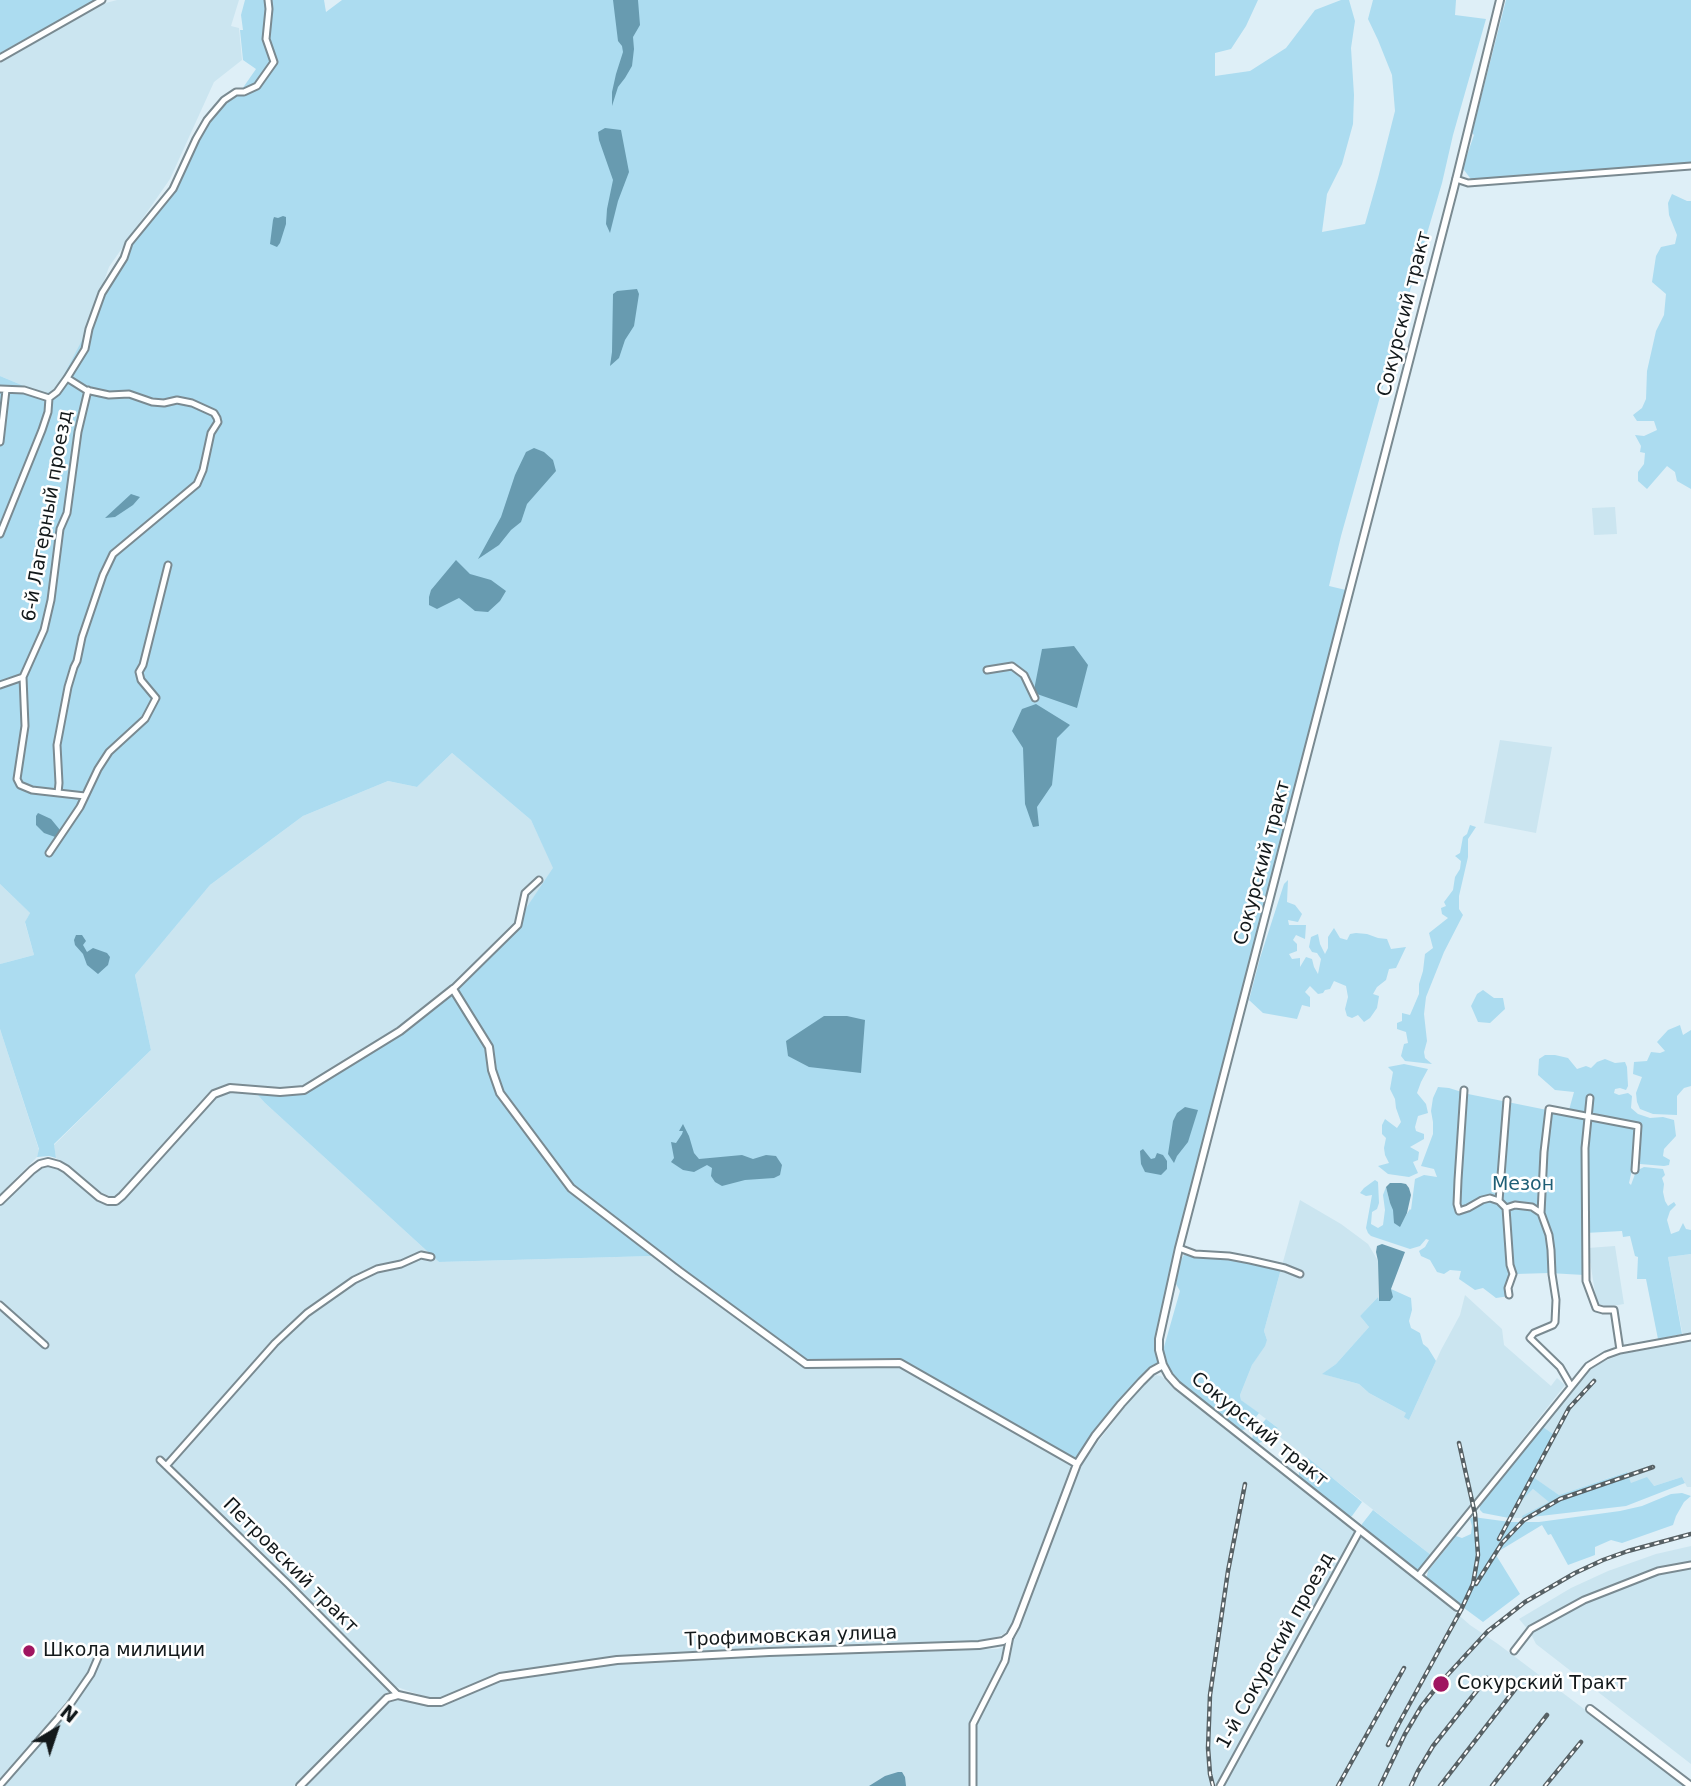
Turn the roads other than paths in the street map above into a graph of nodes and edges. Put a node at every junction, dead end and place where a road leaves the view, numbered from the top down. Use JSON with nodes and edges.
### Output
{"nodes":[{"id":1,"x":102,"y":0,"type":"edge"},
{"id":2,"x":268,"y":0,"type":"edge"},
{"id":3,"x":1500,"y":0,"type":"edge"},
{"id":4,"x":0,"y":58,"type":"edge"},
{"id":5,"x":1691,"y":166,"type":"edge"},
{"id":6,"x":1456,"y":179,"type":"junction"},
{"id":7,"x":67,"y":378,"type":"junction"},
{"id":8,"x":3,"y":389,"type":"edge"},
{"id":9,"x":88,"y":390,"type":"junction"},
{"id":10,"x":49,"y":398,"type":"junction"},
{"id":11,"x":0,"y":442,"type":"edge"},
{"id":12,"x":0,"y":534,"type":"edge"},
{"id":13,"x":168,"y":565,"type":"dead end"},
{"id":14,"x":987,"y":670,"type":"dead end"},
{"id":15,"x":23,"y":677,"type":"junction"},
{"id":16,"x":0,"y":685,"type":"edge"},
{"id":17,"x":1035,"y":698,"type":"dead end"},
{"id":18,"x":58,"y":793,"type":"junction"},
{"id":19,"x":85,"y":796,"type":"junction"},
{"id":20,"x":48,"y":853,"type":"dead end"},
{"id":21,"x":539,"y":880,"type":"dead end"},
{"id":22,"x":453,"y":989,"type":"junction"},
{"id":23,"x":1464,"y":1090,"type":"dead end"},
{"id":24,"x":1590,"y":1098,"type":"dead end"},
{"id":25,"x":1507,"y":1100,"type":"dead end"},
{"id":26,"x":1588,"y":1116,"type":"junction"},
{"id":27,"x":1635,"y":1170,"type":"dead end"},
{"id":28,"x":0,"y":1201,"type":"edge"},
{"id":29,"x":1499,"y":1201,"type":"junction"},
{"id":30,"x":1506,"y":1208,"type":"junction"},
{"id":31,"x":1541,"y":1213,"type":"junction"},
{"id":32,"x":1179,"y":1248,"type":"junction"},
{"id":33,"x":431,"y":1257,"type":"dead end"},
{"id":34,"x":1300,"y":1274,"type":"dead end"},
{"id":35,"x":1509,"y":1295,"type":"dead end"},
{"id":36,"x":0,"y":1305,"type":"edge"},
{"id":37,"x":1691,"y":1337,"type":"edge"},
{"id":38,"x":45,"y":1345,"type":"dead end"},
{"id":39,"x":1620,"y":1350,"type":"junction"},
{"id":40,"x":1163,"y":1366,"type":"junction"},
{"id":41,"x":1571,"y":1386,"type":"junction"},
{"id":42,"x":160,"y":1460,"type":"dead end"},
{"id":43,"x":1077,"y":1464,"type":"junction"},
{"id":44,"x":166,"y":1466,"type":"junction"},
{"id":45,"x":1360,"y":1530,"type":"junction"},
{"id":46,"x":1691,"y":1565,"type":"edge"},
{"id":47,"x":1418,"y":1576,"type":"junction"},
{"id":48,"x":1457,"y":1607,"type":"dead end"},
{"id":49,"x":1010,"y":1636,"type":"junction"},
{"id":50,"x":1514,"y":1651,"type":"dead end"},
{"id":51,"x":100,"y":1653,"type":"dead end"},
{"id":52,"x":398,"y":1695,"type":"junction"},
{"id":53,"x":1590,"y":1709,"type":"dead end"},
{"id":54,"x":0,"y":1785,"type":"edge"},
{"id":55,"x":300,"y":1786,"type":"edge"},
{"id":56,"x":973,"y":1786,"type":"edge"},
{"id":57,"x":1220,"y":1786,"type":"edge"},
{"id":58,"x":1691,"y":1786,"type":"edge"}],
"edges":[{"from":1,"to":4,"type":"street"},
{"from":2,"to":7,"type":"street"},
{"from":3,"to":6,"type":"street","name":"Сокурский тракт"},
{"from":5,"to":6,"type":"street"},
{"from":6,"to":32,"type":"street","name":"Сокурский тракт"},
{"from":7,"to":9,"type":"street"},
{"from":7,"to":10,"type":"street"},
{"from":8,"to":10,"type":"street"},
{"from":8,"to":11,"type":"street"},
{"from":9,"to":15,"type":"street","name":"6-й Лагерный проезд"},
{"from":9,"to":18,"type":"street"},
{"from":10,"to":12,"type":"street"},
{"from":13,"to":19,"type":"street"},
{"from":14,"to":17,"type":"street"},
{"from":15,"to":16,"type":"street"},
{"from":15,"to":18,"type":"street","name":"6-й Лагерный проезд"},
{"from":18,"to":19,"type":"street","name":"6-й Лагерный проезд"},
{"from":19,"to":20,"type":"street"},
{"from":21,"to":22,"type":"street"},
{"from":22,"to":28,"type":"street"},
{"from":22,"to":43,"type":"street"},
{"from":23,"to":29,"type":"street"},
{"from":24,"to":26,"type":"street"},
{"from":25,"to":29,"type":"street"},
{"from":26,"to":27,"type":"street"},
{"from":26,"to":31,"type":"street"},
{"from":26,"to":39,"type":"street"},
{"from":29,"to":30,"type":"street"},
{"from":30,"to":31,"type":"street"},
{"from":30,"to":35,"type":"street"},
{"from":31,"to":41,"type":"street"},
{"from":32,"to":34,"type":"street"},
{"from":32,"to":40,"type":"street","name":"Сокурский тракт"},
{"from":33,"to":44,"type":"street"},
{"from":36,"to":38,"type":"street"},
{"from":37,"to":39,"type":"street"},
{"from":39,"to":41,"type":"street"},
{"from":40,"to":43,"type":"street"},
{"from":40,"to":45,"type":"street","name":"Сокурский тракт"},
{"from":41,"to":47,"type":"street"},
{"from":42,"to":44,"type":"street","name":"Петровский тракт"},
{"from":43,"to":49,"type":"street"},
{"from":44,"to":52,"type":"street","name":"Петровский тракт"},
{"from":45,"to":47,"type":"street","name":"Сокурский тракт"},
{"from":45,"to":57,"type":"street","name":"1-й Сокурский проезд"},
{"from":46,"to":50,"type":"street"},
{"from":47,"to":48,"type":"street","name":"Сокурский тракт"},
{"from":49,"to":52,"type":"street","name":"Трофимовская улица"},
{"from":49,"to":56,"type":"street"},
{"from":51,"to":54,"type":"street"},
{"from":52,"to":55,"type":"street"},
{"from":53,"to":58,"type":"street"}]}
